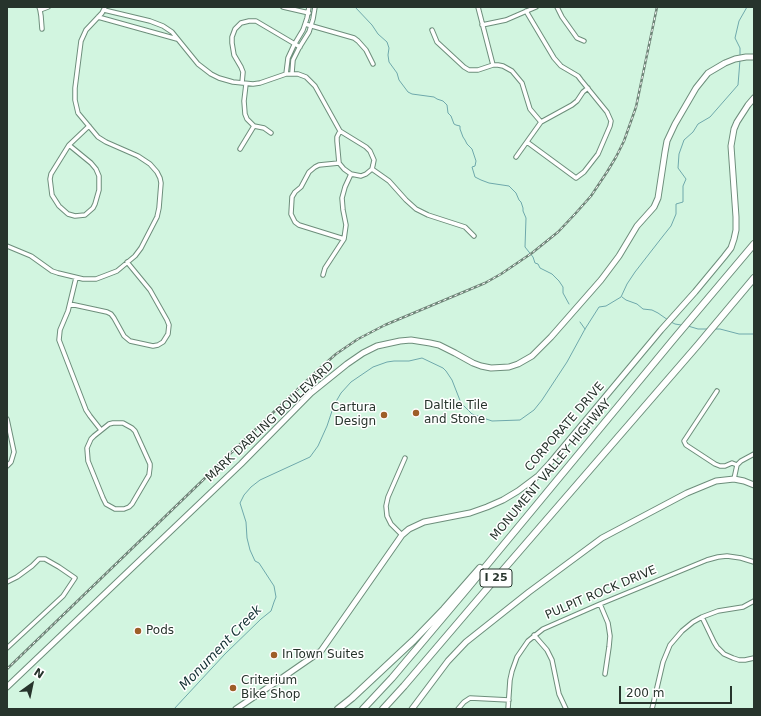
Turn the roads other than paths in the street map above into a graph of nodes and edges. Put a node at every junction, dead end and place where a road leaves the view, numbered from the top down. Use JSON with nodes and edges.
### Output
{"nodes":[{"id":1,"x":48,"y":7,"type":"edge"},
{"id":2,"x":283,"y":7,"type":"edge"},
{"id":3,"x":309,"y":7,"type":"edge"},
{"id":4,"x":315,"y":7,"type":"edge"},
{"id":5,"x":478,"y":7,"type":"edge"},
{"id":6,"x":520,"y":7,"type":"edge"},
{"id":7,"x":536,"y":7,"type":"edge"},
{"id":8,"x":557,"y":7,"type":"edge"},
{"id":9,"x":105,"y":8,"type":"edge"},
{"id":10,"x":39,"y":9,"type":"edge"},
{"id":11,"x":526,"y":11,"type":"junction"},
{"id":12,"x":308,"y":13,"type":"junction"},
{"id":13,"x":522,"y":13,"type":"junction"},
{"id":14,"x":313,"y":14,"type":"junction"},
{"id":15,"x":98,"y":16,"type":"junction"},
{"id":16,"x":305,"y":24,"type":"junction"},
{"id":17,"x":482,"y":25,"type":"junction"},
{"id":18,"x":311,"y":26,"type":"junction"},
{"id":19,"x":42,"y":29,"type":"dead end"},
{"id":20,"x":432,"y":30,"type":"dead end"},
{"id":21,"x":178,"y":39,"type":"junction"},
{"id":22,"x":584,"y":41,"type":"dead end"},
{"id":23,"x":295,"y":43,"type":"junction"},
{"id":24,"x":300,"y":46,"type":"junction"},
{"id":25,"x":754,"y":57,"type":"edge"},
{"id":26,"x":373,"y":64,"type":"dead end"},
{"id":27,"x":494,"y":65,"type":"junction"},
{"id":28,"x":286,"y":74,"type":"junction"},
{"id":29,"x":292,"y":74,"type":"junction"},
{"id":30,"x":244,"y":83,"type":"junction"},
{"id":31,"x":588,"y":88,"type":"junction"},
{"id":32,"x":754,"y":98,"type":"edge"},
{"id":33,"x":541,"y":122,"type":"junction"},
{"id":34,"x":89,"y":126,"type":"junction"},
{"id":35,"x":254,"y":126,"type":"junction"},
{"id":36,"x":340,"y":131,"type":"junction"},
{"id":37,"x":271,"y":133,"type":"dead end"},
{"id":38,"x":527,"y":142,"type":"junction"},
{"id":39,"x":69,"y":145,"type":"junction"},
{"id":40,"x":240,"y":149,"type":"dead end"},
{"id":41,"x":516,"y":157,"type":"dead end"},
{"id":42,"x":339,"y":163,"type":"junction"},
{"id":43,"x":372,"y":169,"type":"junction"},
{"id":44,"x":351,"y":174,"type":"junction"},
{"id":45,"x":474,"y":236,"type":"dead end"},
{"id":46,"x":754,"y":238,"type":"edge"},
{"id":47,"x":344,"y":239,"type":"junction"},
{"id":48,"x":754,"y":244,"type":"edge"},
{"id":49,"x":7,"y":246,"type":"edge"},
{"id":50,"x":127,"y":262,"type":"junction"},
{"id":51,"x":323,"y":275,"type":"dead end"},
{"id":52,"x":728,"y":275,"type":"junction"},
{"id":53,"x":76,"y":278,"type":"junction"},
{"id":54,"x":754,"y":278,"type":"edge"},
{"id":55,"x":70,"y":304,"type":"junction"},
{"id":56,"x":717,"y":390,"type":"dead end"},
{"id":57,"x":7,"y":419,"type":"edge"},
{"id":58,"x":101,"y":430,"type":"junction"},
{"id":59,"x":754,"y":454,"type":"edge"},
{"id":60,"x":405,"y":458,"type":"dead end"},
{"id":61,"x":737,"y":465,"type":"junction"},
{"id":62,"x":7,"y":466,"type":"edge"},
{"id":63,"x":734,"y":479,"type":"junction"},
{"id":64,"x":754,"y":485,"type":"edge"},
{"id":65,"x":402,"y":535,"type":"junction"},
{"id":66,"x":495,"y":556,"type":"junction"},
{"id":67,"x":754,"y":562,"type":"edge"},
{"id":68,"x":7,"y":582,"type":"edge"},
{"id":69,"x":754,"y":600,"type":"edge"},
{"id":70,"x":600,"y":604,"type":"junction"},
{"id":71,"x":702,"y":617,"type":"junction"},
{"id":72,"x":534,"y":635,"type":"junction"},
{"id":73,"x":7,"y":648,"type":"edge"},
{"id":74,"x":754,"y":658,"type":"edge"},
{"id":75,"x":605,"y":674,"type":"dead end"},
{"id":76,"x":7,"y":687,"type":"edge"},
{"id":77,"x":509,"y":700,"type":"junction"},
{"id":78,"x":236,"y":709,"type":"edge"},
{"id":79,"x":338,"y":709,"type":"edge"},
{"id":80,"x":363,"y":709,"type":"edge"},
{"id":81,"x":384,"y":709,"type":"edge"},
{"id":82,"x":412,"y":709,"type":"edge"},
{"id":83,"x":458,"y":709,"type":"edge"},
{"id":84,"x":508,"y":709,"type":"edge"},
{"id":85,"x":566,"y":709,"type":"edge"},
{"id":86,"x":652,"y":709,"type":"edge"}],
"edges":[{"from":1,"to":10,"type":"street"},
{"from":2,"to":12,"type":"street"},
{"from":3,"to":12,"type":"street"},
{"from":4,"to":14,"type":"street"},
{"from":5,"to":17,"type":"street"},
{"from":6,"to":13,"type":"street"},
{"from":7,"to":11,"type":"street"},
{"from":8,"to":22,"type":"street"},
{"from":9,"to":15,"type":"street"},
{"from":9,"to":21,"type":"street"},
{"from":10,"to":19,"type":"street"},
{"from":11,"to":13,"type":"street"},
{"from":11,"to":31,"type":"street"},
{"from":12,"to":14,"type":"street"},
{"from":12,"to":16,"type":"street"},
{"from":13,"to":17,"type":"street"},
{"from":14,"to":18,"type":"street"},
{"from":15,"to":21,"type":"street"},
{"from":15,"to":34,"type":"street"},
{"from":16,"to":18,"type":"street"},
{"from":16,"to":23,"type":"street"},
{"from":17,"to":27,"type":"street"},
{"from":18,"to":24,"type":"street"},
{"from":18,"to":26,"type":"street"},
{"from":20,"to":27,"type":"street"},
{"from":21,"to":30,"type":"street"},
{"from":23,"to":24,"type":"street"},
{"from":23,"to":28,"type":"street"},
{"from":23,"to":30,"type":"street"},
{"from":24,"to":29,"type":"street"},
{"from":25,"to":76,"type":"street","name":"MARK DABLING BOULEVARD"},
{"from":27,"to":33,"type":"street"},
{"from":28,"to":29,"type":"street"},
{"from":28,"to":30,"type":"street"},
{"from":29,"to":36,"type":"street"},
{"from":30,"to":35,"type":"street"},
{"from":31,"to":33,"type":"street"},
{"from":31,"to":38,"type":"street"},
{"from":32,"to":65,"type":"street","name":"CORPORATE DRIVE"},
{"from":33,"to":38,"type":"street"},
{"from":34,"to":39,"type":"street"},
{"from":34,"to":50,"type":"street"},
{"from":35,"to":37,"type":"street"},
{"from":35,"to":40,"type":"street"},
{"from":36,"to":42,"type":"street"},
{"from":36,"to":43,"type":"street"},
{"from":38,"to":41,"type":"street"},
{"from":39,"to":39,"type":"street"},
{"from":42,"to":44,"type":"street"},
{"from":42,"to":47,"type":"street"},
{"from":43,"to":44,"type":"street"},
{"from":43,"to":45,"type":"street"},
{"from":44,"to":47,"type":"street"},
{"from":46,"to":52,"type":"highway"},
{"from":47,"to":51,"type":"street"},
{"from":48,"to":52,"type":"highway","name":"MONUMENT VALLEY HIGHWAY","number":"I 25"},
{"from":49,"to":53,"type":"street"},
{"from":50,"to":53,"type":"street"},
{"from":50,"to":55,"type":"street"},
{"from":52,"to":66,"type":"highway","name":"MONUMENT VALLEY HIGHWAY","number":"I 25"},
{"from":53,"to":55,"type":"street"},
{"from":54,"to":81,"type":"highway","number":"I 25"},
{"from":55,"to":58,"type":"street"},
{"from":56,"to":61,"type":"street"},
{"from":57,"to":62,"type":"street"},
{"from":58,"to":58,"type":"street"},
{"from":59,"to":61,"type":"street"},
{"from":60,"to":65,"type":"street"},
{"from":61,"to":63,"type":"street"},
{"from":63,"to":64,"type":"street"},
{"from":63,"to":82,"type":"street"},
{"from":65,"to":78,"type":"street","name":"CORPORATE DRIVE"},
{"from":66,"to":79,"type":"highway"},
{"from":66,"to":80,"type":"highway","name":"MONUMENT VALLEY HIGHWAY","number":"I 25"},
{"from":67,"to":70,"type":"street","name":"PULPIT ROCK DRIVE"},
{"from":68,"to":73,"type":"street"},
{"from":69,"to":71,"type":"street"},
{"from":70,"to":72,"type":"street","name":"PULPIT ROCK DRIVE"},
{"from":70,"to":75,"type":"street"},
{"from":71,"to":74,"type":"street"},
{"from":71,"to":86,"type":"street"},
{"from":72,"to":77,"type":"street","name":"PULPIT ROCK DRIVE"},
{"from":72,"to":85,"type":"street"},
{"from":77,"to":83,"type":"street"},
{"from":77,"to":84,"type":"street","name":"PULPIT ROCK DRIVE"}]}
